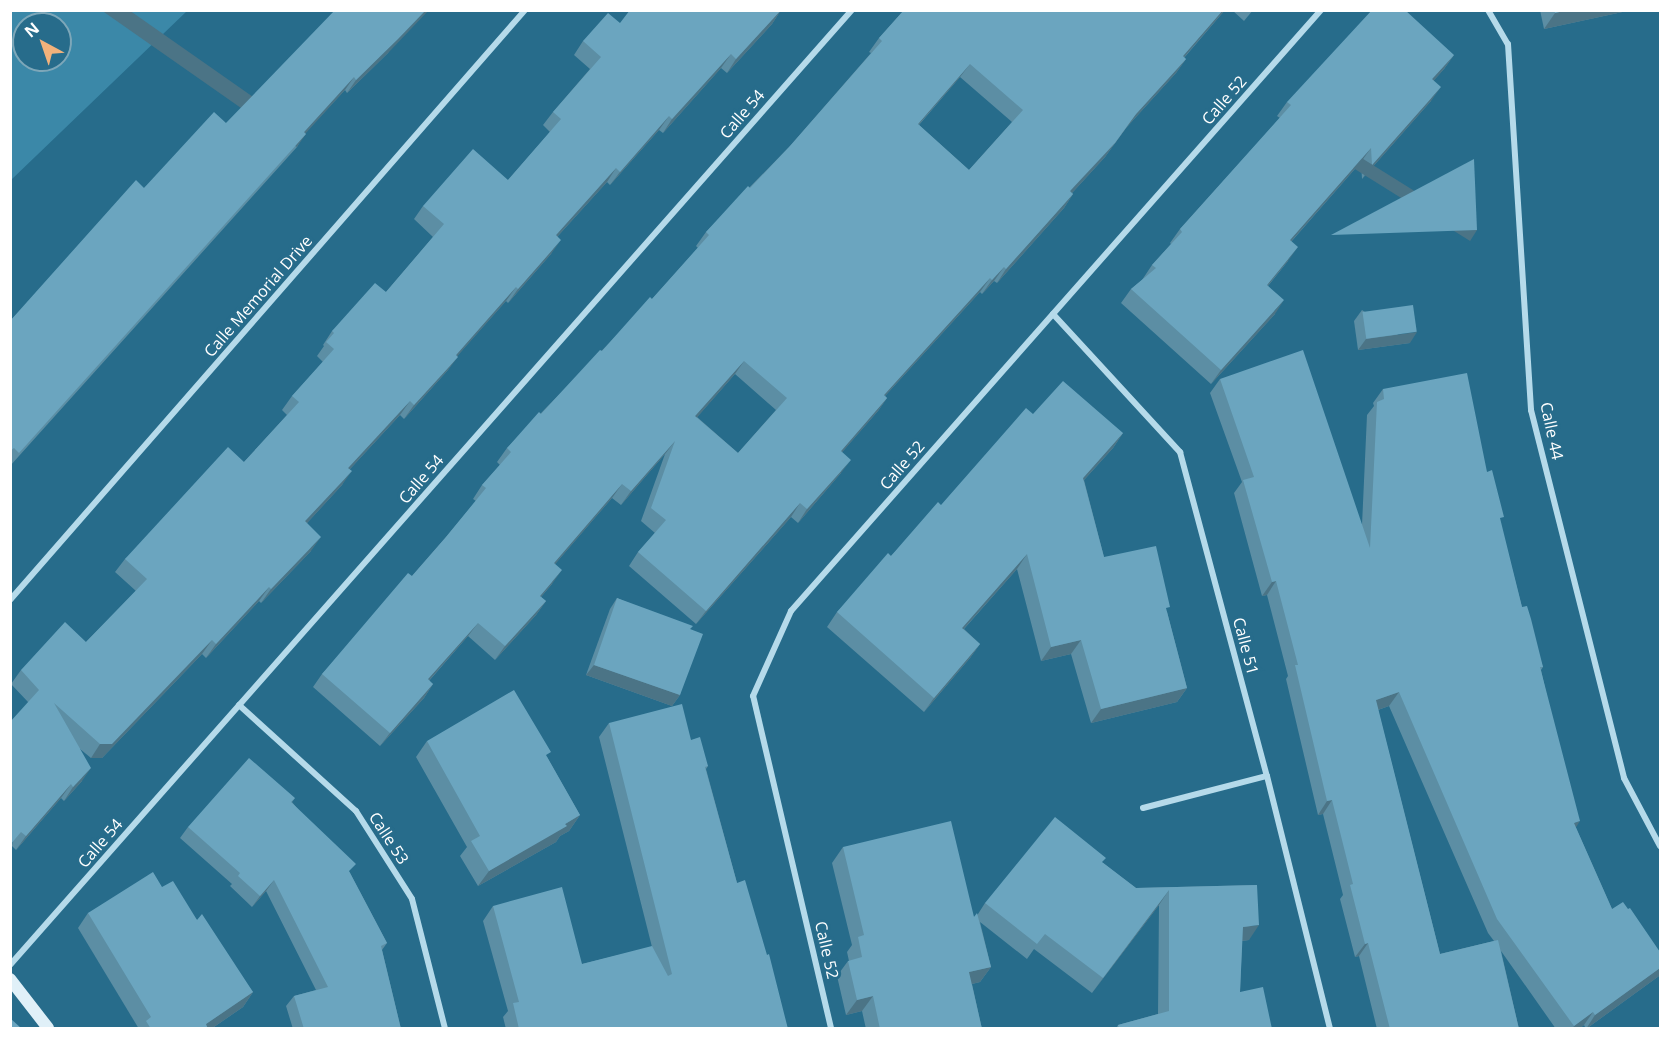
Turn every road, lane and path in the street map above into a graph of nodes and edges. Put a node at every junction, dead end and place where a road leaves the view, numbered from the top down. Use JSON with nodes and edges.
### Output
{"nodes":[{"id":1,"x":525,"y":10,"type":"edge"},
{"id":2,"x":852,"y":10,"type":"edge"},
{"id":3,"x":1321,"y":10,"type":"edge"},
{"id":4,"x":1488,"y":10,"type":"edge"},
{"id":5,"x":1053,"y":314,"type":"junction"},
{"id":6,"x":10,"y":600,"type":"edge"},
{"id":7,"x":239,"y":705,"type":"junction"},
{"id":8,"x":1267,"y":777,"type":"junction"},
{"id":9,"x":1143,"y":808,"type":"dead end"},
{"id":10,"x":1660,"y":846,"type":"edge"},
{"id":11,"x":10,"y":965,"type":"edge"},
{"id":12,"x":10,"y":979,"type":"edge"},
{"id":13,"x":48,"y":1029,"type":"edge"},
{"id":14,"x":445,"y":1029,"type":"edge"},
{"id":15,"x":831,"y":1029,"type":"edge"},
{"id":16,"x":1330,"y":1029,"type":"edge"}],
"edges":[{"from":1,"to":6,"type":"street","name":"Calle Memorial Drive"},
{"from":2,"to":7,"type":"street","name":"Calle 54"},
{"from":3,"to":5,"type":"street","name":"Calle 52"},
{"from":4,"to":10,"type":"street","name":"Calle 44"},
{"from":5,"to":8,"type":"street","name":"Calle 51"},
{"from":5,"to":15,"type":"street","name":"Calle 52"},
{"from":7,"to":11,"type":"street","name":"Calle 54"},
{"from":7,"to":14,"type":"street","name":"Calle 53"},
{"from":8,"to":9,"type":"street"},
{"from":8,"to":16,"type":"street","name":"Calle 51"},
{"from":12,"to":13,"type":"street"}]}
